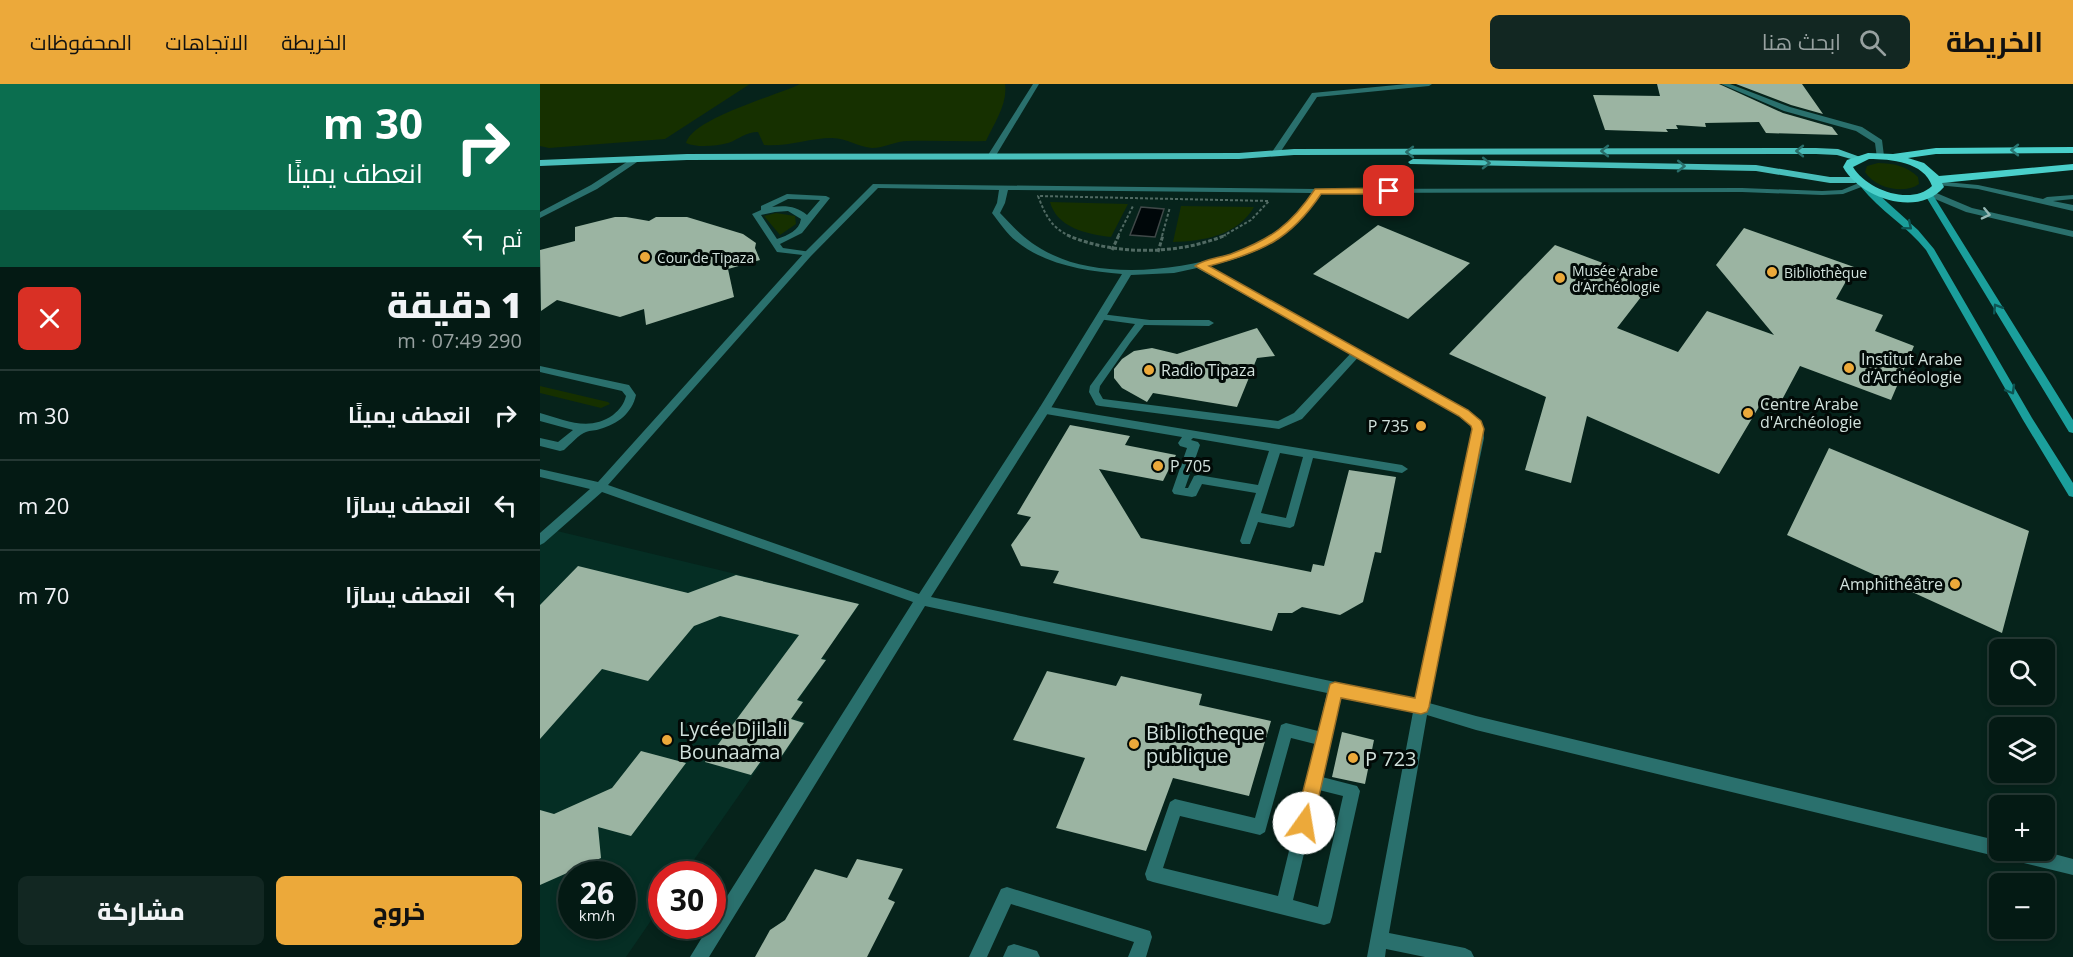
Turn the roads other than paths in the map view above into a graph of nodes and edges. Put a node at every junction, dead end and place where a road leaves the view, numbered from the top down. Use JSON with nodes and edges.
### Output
{"nodes":[{"id":1,"x":1036,"y":84,"type":"edge"},
{"id":2,"x":1429,"y":84,"type":"edge"},
{"id":3,"x":1724,"y":84,"type":"edge"},
{"id":4,"x":2073,"y":150,"type":"edge"},
{"id":5,"x":1276,"y":152,"type":"junction"},
{"id":6,"x":992,"y":155,"type":"junction"},
{"id":7,"x":1239,"y":156,"type":"junction"},
{"id":8,"x":1886,"y":156,"type":"junction"},
{"id":9,"x":639,"y":158,"type":"junction"},
{"id":10,"x":1858,"y":158,"type":"junction"},
{"id":11,"x":540,"y":163,"type":"edge"},
{"id":12,"x":2073,"y":167,"type":"edge"},
{"id":13,"x":1937,"y":182,"type":"junction"},
{"id":14,"x":1860,"y":184,"type":"junction"},
{"id":15,"x":1004,"y":187,"type":"junction"},
{"id":16,"x":1318,"y":191,"type":"junction"},
{"id":17,"x":1930,"y":195,"type":"junction"},
{"id":18,"x":2073,"y":197,"type":"edge"},
{"id":19,"x":2037,"y":200,"type":"junction"},
{"id":20,"x":2073,"y":208,"type":"edge"},
{"id":21,"x":756,"y":214,"type":"junction"},
{"id":22,"x":540,"y":215,"type":"edge"},
{"id":23,"x":805,"y":222,"type":"junction"},
{"id":24,"x":2073,"y":234,"type":"edge"},
{"id":25,"x":775,"y":243,"type":"junction"},
{"id":26,"x":808,"y":254,"type":"junction"},
{"id":27,"x":1200,"y":266,"type":"junction"},
{"id":28,"x":1128,"y":272,"type":"junction"},
{"id":29,"x":1101,"y":317,"type":"junction"},
{"id":30,"x":1142,"y":322,"type":"junction"},
{"id":31,"x":1209,"y":323,"type":"dead end"},
{"id":32,"x":1357,"y":353,"type":"junction"},
{"id":33,"x":540,"y":369,"type":"edge"},
{"id":34,"x":1044,"y":410,"type":"junction"},
{"id":35,"x":540,"y":417,"type":"edge"},
{"id":36,"x":583,"y":428,"type":"junction"},
{"id":37,"x":2073,"y":429,"type":"edge"},
{"id":38,"x":1190,"y":434,"type":"junction"},
{"id":39,"x":540,"y":442,"type":"edge"},
{"id":40,"x":1276,"y":448,"type":"junction"},
{"id":41,"x":1309,"y":454,"type":"junction"},
{"id":42,"x":1402,"y":469,"type":"dead end"},
{"id":43,"x":540,"y":473,"type":"edge"},
{"id":44,"x":600,"y":487,"type":"junction"},
{"id":45,"x":1263,"y":490,"type":"junction"},
{"id":46,"x":2073,"y":493,"type":"edge"},
{"id":47,"x":1254,"y":517,"type":"junction"},
{"id":48,"x":540,"y":540,"type":"edge"},
{"id":49,"x":1246,"y":541,"type":"dead end"},
{"id":50,"x":922,"y":600,"type":"junction"},
{"id":51,"x":1335,"y":689,"type":"junction"},
{"id":52,"x":1421,"y":707,"type":"junction"},
{"id":53,"x":1324,"y":739,"type":"junction"},
{"id":54,"x":1314,"y":782,"type":"junction"},
{"id":55,"x":1989,"y":846,"type":"edge"},
{"id":56,"x":2049,"y":861,"type":"edge"},
{"id":57,"x":2073,"y":867,"type":"edge"},
{"id":58,"x":1284,"y":906,"type":"junction"},
{"id":59,"x":1379,"y":939,"type":"junction"},
{"id":60,"x":699,"y":957,"type":"edge"},
{"id":61,"x":978,"y":957,"type":"edge"},
{"id":62,"x":1012,"y":957,"type":"edge"},
{"id":63,"x":1031,"y":957,"type":"edge"},
{"id":64,"x":1137,"y":957,"type":"edge"},
{"id":65,"x":1376,"y":957,"type":"edge"},
{"id":66,"x":1465,"y":957,"type":"edge"}],
"edges":[{"from":1,"to":6,"type":"street"},
{"from":2,"to":5,"type":"street"},
{"from":3,"to":8,"type":"street"},
{"from":4,"to":8,"type":"highway","one_way":true},
{"from":5,"to":7,"type":"main road"},
{"from":10,"to":5,"type":"main road","one_way":true},
{"from":6,"to":7,"type":"main road"},
{"from":6,"to":9,"type":"main road"},
{"from":7,"to":14,"type":"main road","one_way":true},
{"from":8,"to":10,"type":"highway"},
{"from":8,"to":13,"type":"highway"},
{"from":9,"to":11,"type":"main road"},
{"from":9,"to":22,"type":"street"},
{"from":10,"to":14,"type":"highway"},
{"from":12,"to":13,"type":"highway"},
{"from":13,"to":17,"type":"highway"},
{"from":13,"to":19,"type":"street"},
{"from":14,"to":16,"type":"street"},
{"from":14,"to":17,"type":"highway"},
{"from":14,"to":46,"type":"main road","one_way":true},
{"from":15,"to":16,"type":"street"},
{"from":15,"to":26,"type":"street"},
{"from":15,"to":28,"type":"street"},
{"from":16,"to":27,"type":"street"},
{"from":17,"to":24,"type":"street","one_way":true},
{"from":37,"to":17,"type":"main road","one_way":true},
{"from":18,"to":19,"type":"street"},
{"from":19,"to":20,"type":"street"},
{"from":21,"to":23,"type":"street"},
{"from":21,"to":23,"type":"street"},
{"from":21,"to":25,"type":"street"},
{"from":23,"to":25,"type":"street"},
{"from":25,"to":26,"type":"street"},
{"from":26,"to":44,"type":"street"},
{"from":27,"to":28,"type":"street"},
{"from":27,"to":32,"type":"street"},
{"from":28,"to":29,"type":"street"},
{"from":29,"to":30,"type":"street"},
{"from":29,"to":34,"type":"street"},
{"from":30,"to":31,"type":"street"},
{"from":30,"to":32,"type":"street"},
{"from":32,"to":52,"type":"street"},
{"from":33,"to":36,"type":"street"},
{"from":34,"to":38,"type":"street"},
{"from":34,"to":50,"type":"street"},
{"from":35,"to":36,"type":"street"},
{"from":36,"to":39,"type":"street"},
{"from":38,"to":40,"type":"street"},
{"from":38,"to":45,"type":"street"},
{"from":40,"to":41,"type":"street"},
{"from":40,"to":45,"type":"street"},
{"from":41,"to":42,"type":"street"},
{"from":41,"to":47,"type":"street"},
{"from":43,"to":44,"type":"street"},
{"from":44,"to":48,"type":"street"},
{"from":44,"to":50,"type":"street"},
{"from":45,"to":47,"type":"street"},
{"from":47,"to":49,"type":"street"},
{"from":50,"to":51,"type":"street"},
{"from":50,"to":60,"type":"street"},
{"from":51,"to":52,"type":"street"},
{"from":51,"to":53,"type":"street"},
{"from":52,"to":55,"type":"street"},
{"from":52,"to":59,"type":"street"},
{"from":53,"to":54,"type":"street"},
{"from":53,"to":58,"type":"street"},
{"from":54,"to":58,"type":"street"},
{"from":54,"to":58,"type":"street"},
{"from":56,"to":57,"type":"street"},
{"from":59,"to":65,"type":"street"},
{"from":59,"to":66,"type":"street"},
{"from":61,"to":64,"type":"street"},
{"from":62,"to":63,"type":"street"}]}
